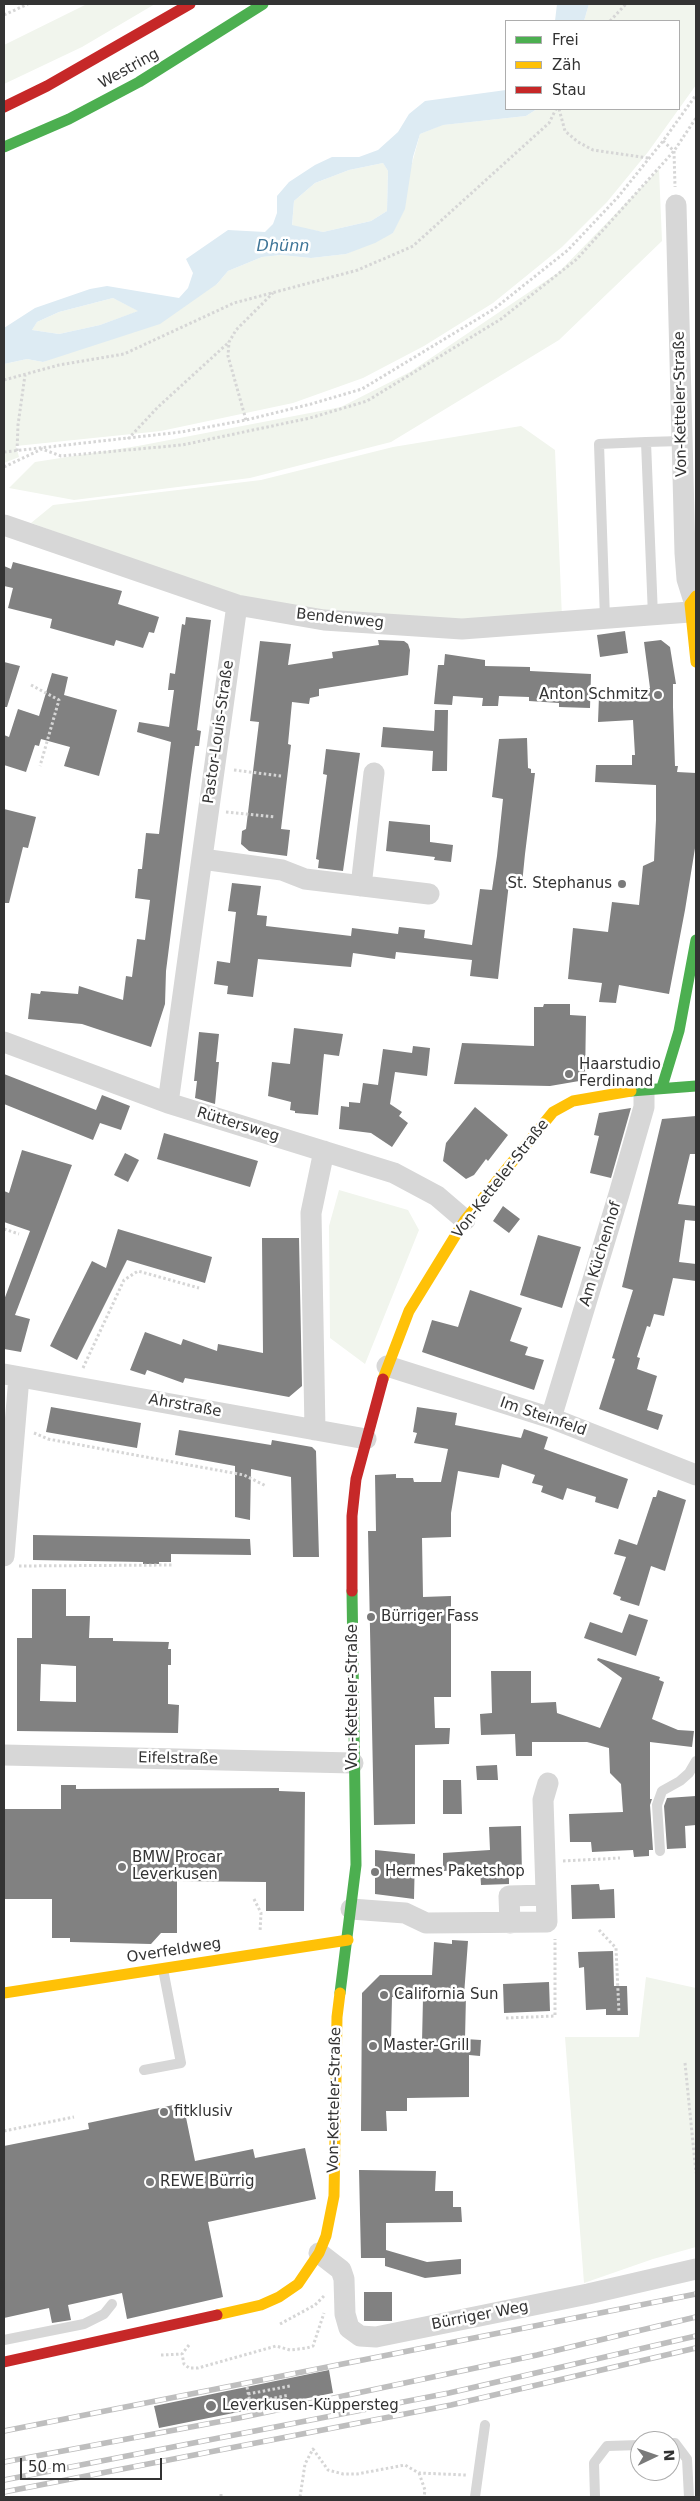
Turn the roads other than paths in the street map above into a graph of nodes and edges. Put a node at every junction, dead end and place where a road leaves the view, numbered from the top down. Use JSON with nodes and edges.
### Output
{"nodes":[{"id":1,"x":190,"y":4,"type":"edge"},
{"id":2,"x":263,"y":4,"type":"edge"},
{"id":3,"x":4,"y":108,"type":"edge"},
{"id":4,"x":4,"y":147,"type":"edge"},
{"id":5,"x":676,"y":205,"type":"road end"},
{"id":6,"x":682,"y":441,"type":"junction"},
{"id":7,"x":646,"y":442,"type":"junction"},
{"id":8,"x":690,"y":471,"type":"edge"},
{"id":9,"x":4,"y":525,"type":"edge"},
{"id":10,"x":693,"y":602,"type":"edge"},
{"id":11,"x":237,"y":604,"type":"junction"},
{"id":12,"x":653,"y":616,"type":"junction"},
{"id":13,"x":605,"y":619,"type":"junction"},
{"id":14,"x":696,"y":662,"type":"edge"},
{"id":15,"x":374,"y":773,"type":"dead end"},
{"id":16,"x":202,"y":859,"type":"junction"},
{"id":17,"x":361,"y":886,"type":"junction"},
{"id":18,"x":429,"y":894,"type":"dead end"},
{"id":19,"x":696,"y":940,"type":"edge"},
{"id":20,"x":4,"y":1042,"type":"edge"},
{"id":21,"x":696,"y":1086,"type":"edge"},
{"id":22,"x":653,"y":1088,"type":"junction"},
{"id":23,"x":168,"y":1103,"type":"junction"},
{"id":24,"x":324,"y":1151,"type":"junction"},
{"id":25,"x":465,"y":1220,"type":"junction"},
{"id":26,"x":387,"y":1366,"type":"junction"},
{"id":27,"x":11,"y":1376,"type":"edge"},
{"id":28,"x":551,"y":1418,"type":"junction"},
{"id":29,"x":315,"y":1430,"type":"junction"},
{"id":30,"x":366,"y":1439,"type":"junction"},
{"id":31,"x":696,"y":1475,"type":"edge"},
{"id":32,"x":9,"y":1561,"type":"edge"},
{"id":33,"x":4,"y":1755,"type":"edge"},
{"id":34,"x":696,"y":1761,"type":"edge"},
{"id":35,"x":353,"y":1763,"type":"junction"},
{"id":36,"x":548,"y":1784,"type":"dead end"},
{"id":37,"x":660,"y":1851,"type":"dead end"},
{"id":38,"x":351,"y":1910,"type":"junction"},
{"id":39,"x":348,"y":1940,"type":"junction"},
{"id":40,"x":163,"y":1968,"type":"junction"},
{"id":41,"x":4,"y":1993,"type":"edge"},
{"id":42,"x":144,"y":2070,"type":"dead end"},
{"id":43,"x":319,"y":2253,"type":"junction"},
{"id":44,"x":696,"y":2269,"type":"edge"},
{"id":45,"x":112,"y":2304,"type":"dead end"},
{"id":46,"x":4,"y":2340,"type":"edge"},
{"id":47,"x":4,"y":2362,"type":"edge"},
{"id":48,"x":484,"y":2425,"type":"dead end"},
{"id":49,"x":630,"y":2445,"type":"edge"},
{"id":50,"x":680,"y":2450,"type":"edge"},
{"id":51,"x":476,"y":2497,"type":"edge"},
{"id":52,"x":595,"y":2497,"type":"edge"},
{"id":53,"x":689,"y":2497,"type":"edge"}],
"edges":[{"from":1,"to":3,"type":"street","name":"Westring"},
{"from":2,"to":4,"type":"street","name":"Westring"},
{"from":5,"to":6,"type":"street","name":"Von-Ketteler-Straße"},
{"from":6,"to":7,"type":"lane"},
{"from":6,"to":8,"type":"street","name":"Von-Ketteler-Straße"},
{"from":7,"to":12,"type":"lane"},
{"from":7,"to":13,"type":"lane"},
{"from":8,"to":10,"type":"street","name":"Von-Ketteler-Straße"},
{"from":9,"to":11,"type":"street","name":"Bendenweg"},
{"from":10,"to":12,"type":"street","name":"Bendenweg"},
{"from":10,"to":14,"type":"street","name":"Von-Ketteler-Straße"},
{"from":11,"to":13,"type":"street","name":"Bendenweg"},
{"from":11,"to":16,"type":"street","name":"Pastor-Louis-Straße"},
{"from":12,"to":13,"type":"street","name":"Bendenweg"},
{"from":15,"to":17,"type":"street"},
{"from":16,"to":17,"type":"street"},
{"from":16,"to":23,"type":"street","name":"Pastor-Louis-Straße"},
{"from":17,"to":18,"type":"street"},
{"from":19,"to":22,"type":"street"},
{"from":20,"to":23,"type":"street","name":"Rüttersweg"},
{"from":21,"to":22,"type":"street","name":"Von-Ketteler-Straße"},
{"from":22,"to":25,"type":"street","name":"Von-Ketteler-Straße"},
{"from":22,"to":28,"type":"street","name":"Am Küchenhof"},
{"from":23,"to":24,"type":"street","name":"Rüttersweg"},
{"from":24,"to":25,"type":"street","name":"Rüttersweg"},
{"from":24,"to":29,"type":"street"},
{"from":25,"to":26,"type":"street","name":"Von-Ketteler-Straße"},
{"from":26,"to":28,"type":"street","name":"Im Steinfeld"},
{"from":26,"to":30,"type":"street","name":"Von-Ketteler-Straße"},
{"from":27,"to":29,"type":"street","name":"Ahrstraße"},
{"from":27,"to":32,"type":"street"},
{"from":28,"to":31,"type":"street","name":"Im Steinfeld"},
{"from":29,"to":30,"type":"street","name":"Ahrstraße"},
{"from":30,"to":35,"type":"street","name":"Von-Ketteler-Straße"},
{"from":33,"to":35,"type":"street","name":"Eifelstraße"},
{"from":34,"to":37,"type":"lane"},
{"from":35,"to":38,"type":"street","name":"Von-Ketteler-Straße"},
{"from":36,"to":38,"type":"street"},
{"from":38,"to":39,"type":"street","name":"Von-Ketteler-Straße"},
{"from":39,"to":40,"type":"street","name":"Overfeldweg"},
{"from":39,"to":43,"type":"street","name":"Von-Ketteler-Straße"},
{"from":40,"to":41,"type":"street","name":"Overfeldweg"},
{"from":40,"to":42,"type":"lane"},
{"from":43,"to":44,"type":"street","name":"Bürriger Weg"},
{"from":43,"to":47,"type":"street","name":"Von-Ketteler-Straße"},
{"from":45,"to":46,"type":"lane"},
{"from":48,"to":51,"type":"lane"},
{"from":49,"to":52,"type":"lane"},
{"from":50,"to":53,"type":"lane"}]}
